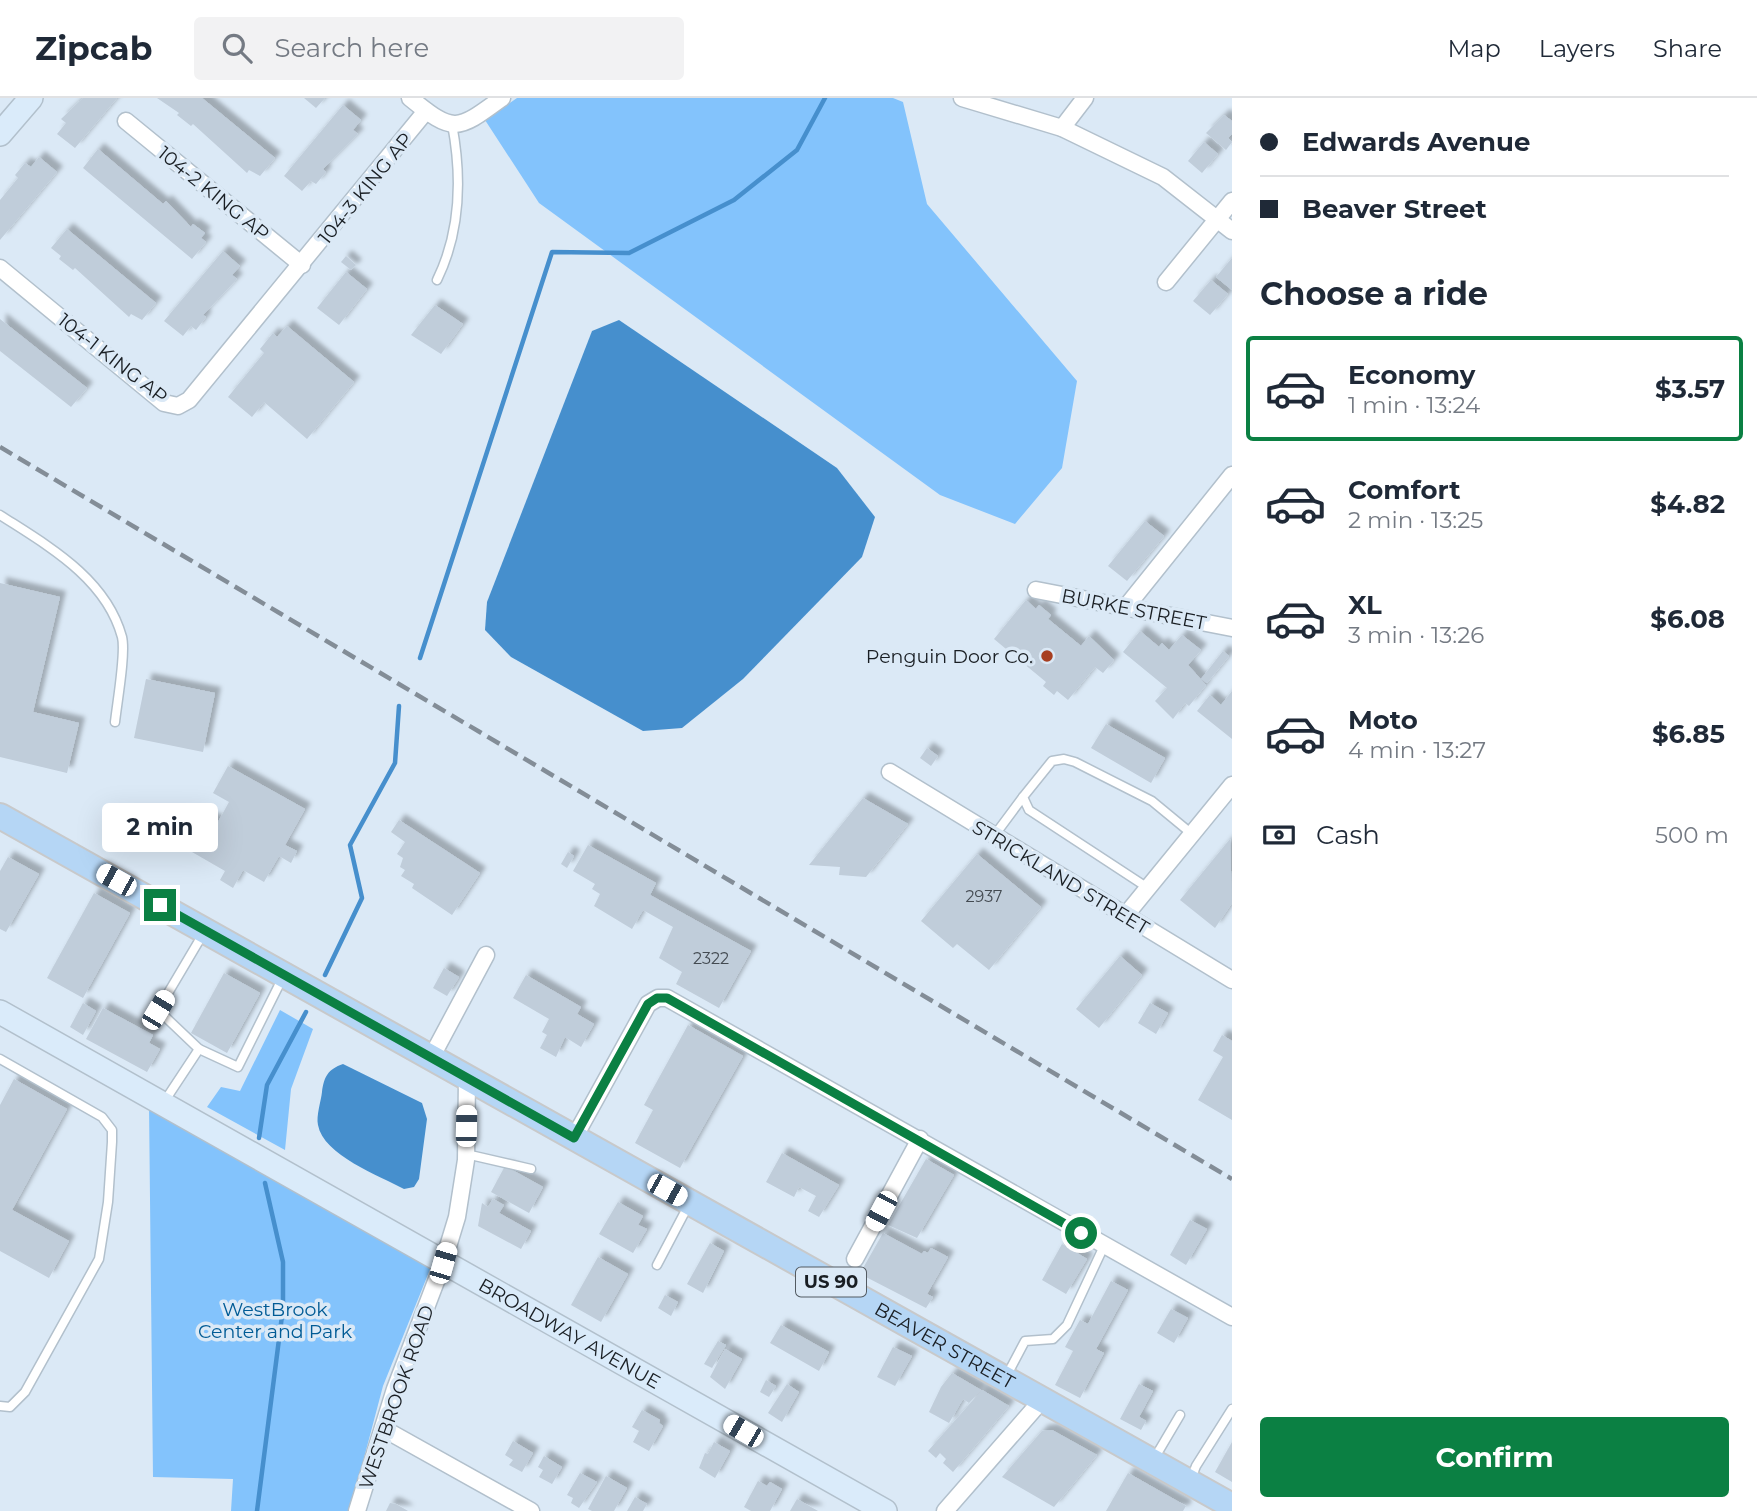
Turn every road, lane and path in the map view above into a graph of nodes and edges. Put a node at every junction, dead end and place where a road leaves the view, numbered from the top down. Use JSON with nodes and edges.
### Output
{"nodes":[{"id":1,"x":31,"y":98,"type":"edge"},
{"id":2,"x":410,"y":98,"type":"edge"},
{"id":3,"x":502,"y":98,"type":"edge"},
{"id":4,"x":962,"y":98,"type":"edge"},
{"id":5,"x":1085,"y":98,"type":"edge"},
{"id":6,"x":426,"y":111,"type":"junction"},
{"id":7,"x":126,"y":121,"type":"dead end"},
{"id":8,"x":452,"y":124,"type":"junction"},
{"id":9,"x":1062,"y":128,"type":"junction"},
{"id":10,"x":0,"y":134,"type":"edge"},
{"id":11,"x":1232,"y":201,"type":"edge"},
{"id":12,"x":1217,"y":219,"type":"junction"},
{"id":13,"x":1232,"y":231,"type":"edge"},
{"id":14,"x":302,"y":265,"type":"junction"},
{"id":15,"x":0,"y":268,"type":"edge"},
{"id":16,"x":436,"y":280,"type":"dead end"},
{"id":17,"x":1166,"y":282,"type":"dead end"},
{"id":18,"x":1232,"y":475,"type":"edge"},
{"id":19,"x":0,"y":515,"type":"edge"},
{"id":20,"x":1036,"y":590,"type":"dead end"},
{"id":21,"x":1126,"y":607,"type":"junction"},
{"id":22,"x":1232,"y":628,"type":"edge"},
{"id":23,"x":115,"y":722,"type":"dead end"},
{"id":24,"x":890,"y":772,"type":"dead end"},
{"id":25,"x":1232,"y":785,"type":"edge"},
{"id":26,"x":1023,"y":797,"type":"junction"},
{"id":27,"x":0,"y":816,"type":"edge"},
{"id":28,"x":1192,"y":834,"type":"junction"},
{"id":29,"x":994,"y":836,"type":"junction"},
{"id":30,"x":1148,"y":888,"type":"junction"},
{"id":31,"x":1125,"y":916,"type":"junction"},
{"id":32,"x":205,"y":930,"type":"junction"},
{"id":33,"x":486,"y":955,"type":"dead end"},
{"id":34,"x":284,"y":975,"type":"junction"},
{"id":35,"x":1232,"y":980,"type":"edge"},
{"id":36,"x":0,"y":1012,"type":"edge"},
{"id":37,"x":199,"y":1049,"type":"junction"},
{"id":38,"x":431,"y":1058,"type":"junction"},
{"id":39,"x":0,"y":1059,"type":"edge"},
{"id":40,"x":467,"y":1078,"type":"junction"},
{"id":41,"x":162,"y":1104,"type":"junction"},
{"id":42,"x":574,"y":1138,"type":"junction"},
{"id":43,"x":920,"y":1139,"type":"junction"},
{"id":44,"x":466,"y":1154,"type":"junction"},
{"id":45,"x":531,"y":1169,"type":"dead end"},
{"id":46,"x":690,"y":1203,"type":"junction"},
{"id":47,"x":1104,"y":1246,"type":"junction"},
{"id":48,"x":855,"y":1259,"type":"dead end"},
{"id":49,"x":443,"y":1263,"type":"junction"},
{"id":50,"x":657,"y":1265,"type":"dead end"},
{"id":51,"x":1232,"y":1317,"type":"edge"},
{"id":52,"x":1005,"y":1379,"type":"junction"},
{"id":53,"x":1042,"y":1400,"type":"junction"},
{"id":54,"x":0,"y":1406,"type":"edge"},
{"id":55,"x":1232,"y":1409,"type":"edge"},
{"id":56,"x":1180,"y":1415,"type":"dead end"},
{"id":57,"x":384,"y":1429,"type":"junction"},
{"id":58,"x":1153,"y":1462,"type":"junction"},
{"id":59,"x":1190,"y":1483,"type":"junction"},
{"id":60,"x":1232,"y":1506,"type":"edge"},
{"id":61,"x":357,"y":1511,"type":"edge"},
{"id":62,"x":531,"y":1511,"type":"edge"},
{"id":63,"x":886,"y":1511,"type":"edge"},
{"id":64,"x":945,"y":1511,"type":"edge"}],
"edges":[{"from":1,"to":10,"type":"street"},
{"from":2,"to":6,"type":"street"},
{"from":3,"to":8,"type":"street"},
{"from":4,"to":9,"type":"street"},
{"from":5,"to":9,"type":"street"},
{"from":6,"to":8,"type":"street"},
{"from":6,"to":14,"type":"street","name":"104-3 KING AP"},
{"from":7,"to":14,"type":"street","name":"104-2 KING AP"},
{"from":8,"to":16,"type":"lane"},
{"from":9,"to":12,"type":"street"},
{"from":11,"to":12,"type":"street"},
{"from":12,"to":13,"type":"street"},
{"from":12,"to":17,"type":"street"},
{"from":14,"to":15,"type":"street","name":"104-1 KING AP"},
{"from":18,"to":21,"type":"street"},
{"from":19,"to":23,"type":"lane"},
{"from":20,"to":21,"type":"street","name":"BURKE STREET"},
{"from":21,"to":22,"type":"street","name":"BURKE STREET"},
{"from":24,"to":29,"type":"street","name":"STRICKLAND STREET"},
{"from":25,"to":28,"type":"street"},
{"from":26,"to":28,"type":"lane"},
{"from":26,"to":29,"type":"lane"},
{"from":26,"to":30,"type":"lane"},
{"from":27,"to":32,"type":"main road","name":"BEAVER STREET","number":"US 90"},
{"from":28,"to":30,"type":"street"},
{"from":29,"to":31,"type":"street","name":"STRICKLAND STREET"},
{"from":30,"to":31,"type":"street"},
{"from":31,"to":35,"type":"street","name":"STRICKLAND STREET"},
{"from":32,"to":34,"type":"main road","name":"BEAVER STREET","number":"US 90"},
{"from":32,"to":37,"type":"lane"},
{"from":33,"to":38,"type":"street"},
{"from":34,"to":37,"type":"lane"},
{"from":34,"to":38,"type":"main road","name":"BEAVER STREET","number":"US 90"},
{"from":36,"to":41,"type":"street","name":"BROADWAY AVENUE"},
{"from":37,"to":41,"type":"lane"},
{"from":38,"to":40,"type":"main road","name":"BEAVER STREET","number":"US 90"},
{"from":39,"to":54,"type":"lane"},
{"from":40,"to":42,"type":"main road","name":"BEAVER STREET","number":"US 90"},
{"from":40,"to":44,"type":"street","name":"WESTBROOK ROAD"},
{"from":41,"to":49,"type":"street","name":"BROADWAY AVENUE"},
{"from":42,"to":43,"type":"street"},
{"from":42,"to":46,"type":"main road","name":"BEAVER STREET","number":"US 90"},
{"from":43,"to":47,"type":"street"},
{"from":43,"to":48,"type":"street"},
{"from":44,"to":45,"type":"lane"},
{"from":44,"to":49,"type":"street","name":"WESTBROOK ROAD"},
{"from":46,"to":50,"type":"lane"},
{"from":46,"to":52,"type":"main road","name":"BEAVER STREET","number":"US 90"},
{"from":47,"to":51,"type":"street"},
{"from":47,"to":52,"type":"lane"},
{"from":49,"to":57,"type":"street","name":"WESTBROOK ROAD"},
{"from":49,"to":63,"type":"street","name":"BROADWAY AVENUE"},
{"from":52,"to":53,"type":"main road","name":"BEAVER STREET","number":"US 90"},
{"from":53,"to":58,"type":"main road","name":"BEAVER STREET","number":"US 90"},
{"from":53,"to":64,"type":"street"},
{"from":55,"to":59,"type":"lane"},
{"from":56,"to":58,"type":"lane"},
{"from":57,"to":61,"type":"street","name":"WESTBROOK ROAD"},
{"from":57,"to":62,"type":"street"},
{"from":58,"to":59,"type":"main road","name":"BEAVER STREET","number":"US 90"},
{"from":59,"to":60,"type":"main road","name":"BEAVER STREET","number":"US 90"}]}
